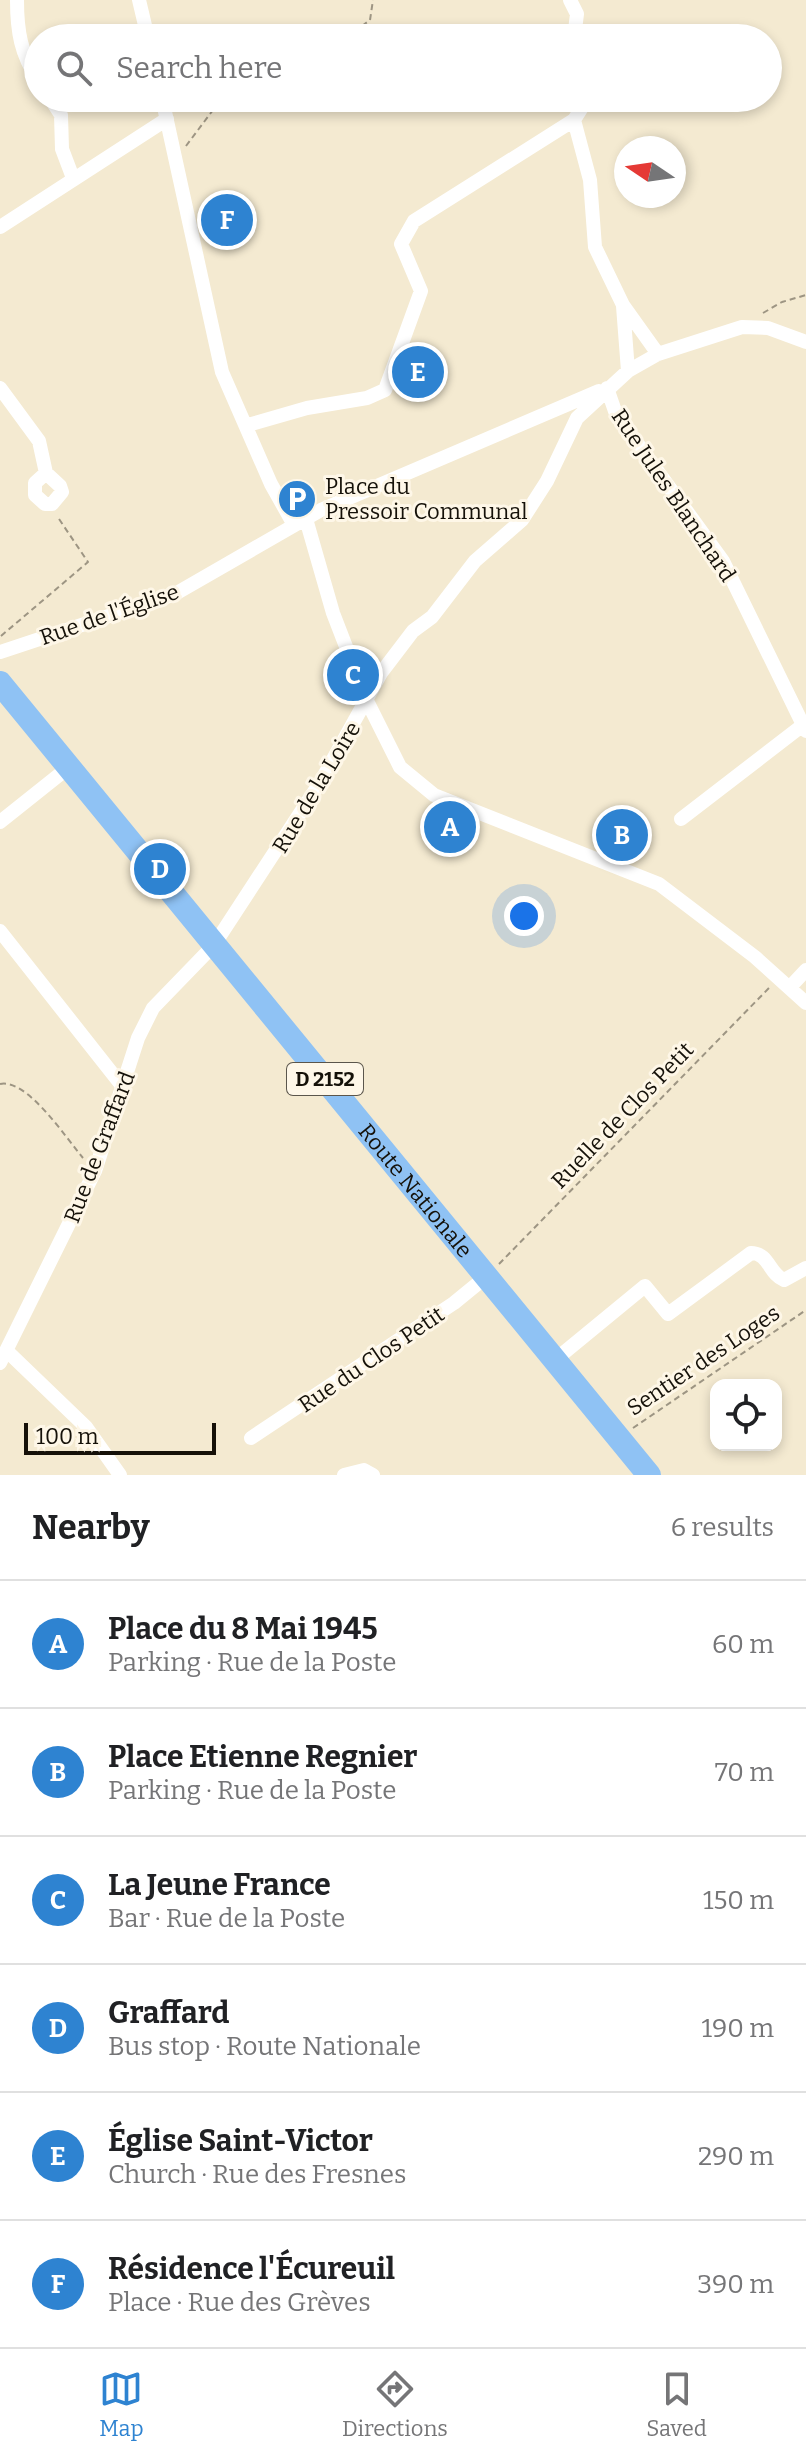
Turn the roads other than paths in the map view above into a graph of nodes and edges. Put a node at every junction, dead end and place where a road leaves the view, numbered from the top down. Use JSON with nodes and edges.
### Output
{"nodes":[{"id":1,"x":17,"y":0,"type":"edge"},
{"id":2,"x":139,"y":0,"type":"edge"},
{"id":3,"x":570,"y":0,"type":"edge"},
{"id":4,"x":145,"y":24,"type":"edge"},
{"id":5,"x":576,"y":24,"type":"edge"},
{"id":6,"x":24,"y":59,"type":"edge"},
{"id":7,"x":59,"y":112,"type":"edge"},
{"id":8,"x":165,"y":112,"type":"edge"},
{"id":9,"x":579,"y":112,"type":"edge"},
{"id":10,"x":167,"y":119,"type":"junction"},
{"id":11,"x":574,"y":120,"type":"junction"},
{"id":12,"x":73,"y":178,"type":"junction"},
{"id":13,"x":0,"y":227,"type":"edge"},
{"id":14,"x":623,"y":305,"type":"junction"},
{"id":15,"x":806,"y":342,"type":"edge"},
{"id":16,"x":658,"y":354,"type":"junction"},
{"id":17,"x":628,"y":371,"type":"junction"},
{"id":18,"x":0,"y":388,"type":"edge"},
{"id":19,"x":607,"y":388,"type":"junction"},
{"id":20,"x":248,"y":425,"type":"junction"},
{"id":21,"x":52,"y":504,"type":"road end"},
{"id":22,"x":300,"y":522,"type":"junction"},
{"id":23,"x":0,"y":652,"type":"edge"},
{"id":24,"x":0,"y":683,"type":"edge"},
{"id":25,"x":367,"y":701,"type":"junction"},
{"id":26,"x":805,"y":728,"type":"edge"},
{"id":27,"x":69,"y":767,"type":"junction"},
{"id":28,"x":681,"y":819,"type":"dead end"},
{"id":29,"x":0,"y":822,"type":"edge"},
{"id":30,"x":0,"y":931,"type":"edge"},
{"id":31,"x":214,"y":945,"type":"junction"},
{"id":32,"x":806,"y":970,"type":"edge"},
{"id":33,"x":785,"y":982,"type":"junction"},
{"id":34,"x":806,"y":1003,"type":"edge"},
{"id":35,"x":123,"y":1087,"type":"junction"},
{"id":36,"x":806,"y":1268,"type":"edge"},
{"id":37,"x":487,"y":1276,"type":"junction"},
{"id":38,"x":4,"y":1357,"type":"edge"},
{"id":39,"x":555,"y":1360,"type":"junction"},
{"id":40,"x":251,"y":1438,"type":"dead end"},
{"id":41,"x":120,"y":1475,"type":"edge"},
{"id":42,"x":344,"y":1475,"type":"edge"},
{"id":43,"x":373,"y":1475,"type":"edge"},
{"id":44,"x":649,"y":1475,"type":"edge"}],
"edges":[{"from":1,"to":6,"type":"street"},
{"from":2,"to":4,"type":"street"},
{"from":3,"to":5,"type":"street"},
{"from":7,"to":12,"type":"street"},
{"from":8,"to":10,"type":"street"},
{"from":9,"to":11,"type":"street"},
{"from":10,"to":12,"type":"street"},
{"from":10,"to":20,"type":"street"},
{"from":11,"to":14,"type":"street"},
{"from":11,"to":20,"type":"street"},
{"from":12,"to":13,"type":"street"},
{"from":14,"to":16,"type":"street"},
{"from":14,"to":17,"type":"street"},
{"from":15,"to":16,"type":"street","name":"Rue de la Loire"},
{"from":16,"to":17,"type":"street","name":"Rue de la Loire"},
{"from":17,"to":19,"type":"street","name":"Rue de la Loire"},
{"from":18,"to":21,"type":"street"},
{"from":19,"to":22,"type":"street","name":"Rue de l'Église"},
{"from":19,"to":25,"type":"street","name":"Rue de la Loire"},
{"from":19,"to":26,"type":"street","name":"Rue Jules Blanchard"},
{"from":20,"to":22,"type":"street"},
{"from":22,"to":23,"type":"street","name":"Rue de l'Église"},
{"from":22,"to":25,"type":"street"},
{"from":24,"to":27,"type":"main road","name":"Route Nationale","number":"D 2152"},
{"from":25,"to":31,"type":"street","name":"Rue de la Loire"},
{"from":25,"to":33,"type":"street"},
{"from":26,"to":28,"type":"street"},
{"from":27,"to":29,"type":"street"},
{"from":27,"to":31,"type":"main road","name":"Route Nationale","number":"D 2152"},
{"from":30,"to":35,"type":"street"},
{"from":31,"to":35,"type":"street","name":"Rue de Graffard"},
{"from":31,"to":37,"type":"main road","name":"Route Nationale","number":"D 2152"},
{"from":32,"to":33,"type":"street"},
{"from":33,"to":34,"type":"street"},
{"from":35,"to":38,"type":"street","name":"Rue de Graffard"},
{"from":36,"to":39,"type":"street"},
{"from":37,"to":39,"type":"main road","name":"Route Nationale","number":"D 2152"},
{"from":37,"to":40,"type":"street","name":"Rue du Clos Petit"},
{"from":38,"to":41,"type":"street"},
{"from":39,"to":44,"type":"main road","name":"Route Nationale","number":"D 2152"},
{"from":42,"to":43,"type":"street"}]}
